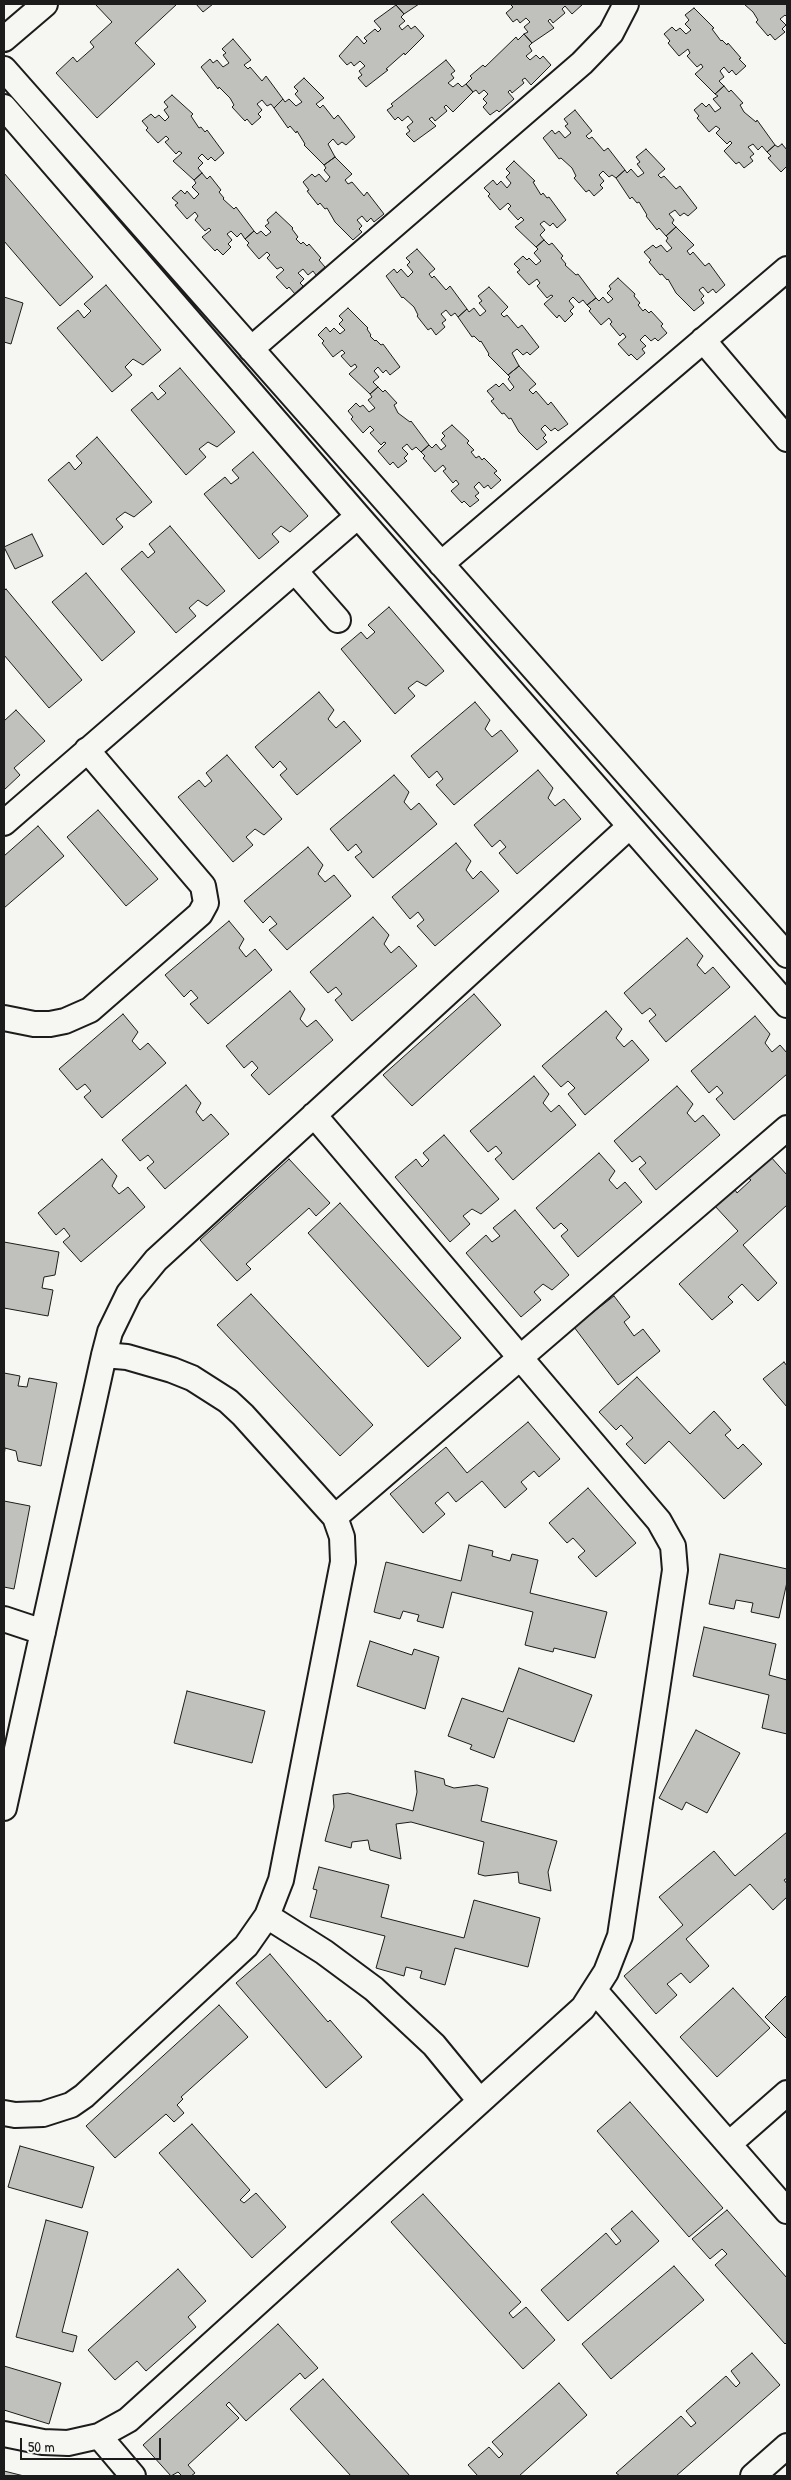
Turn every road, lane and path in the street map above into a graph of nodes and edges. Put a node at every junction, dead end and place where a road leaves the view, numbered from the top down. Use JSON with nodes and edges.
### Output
{"nodes":[{"id":1,"x":45,"y":4,"type":"edge"},
{"id":2,"x":626,"y":4,"type":"edge"},
{"id":3,"x":4,"y":40,"type":"edge"},
{"id":4,"x":4,"y":69,"type":"edge"},
{"id":5,"x":4,"y":107,"type":"edge"},
{"id":6,"x":787,"y":269,"type":"edge"},
{"id":7,"x":704,"y":340,"type":"junction"},
{"id":8,"x":252,"y":349,"type":"junction"},
{"id":9,"x":787,"y":439,"type":"edge"},
{"id":10,"x":358,"y":516,"type":"junction"},
{"id":11,"x":442,"y":564,"type":"junction"},
{"id":12,"x":295,"y":571,"type":"junction"},
{"id":13,"x":338,"y":620,"type":"dead end"},
{"id":14,"x":536,"y":671,"type":"junction"},
{"id":15,"x":513,"y":692,"type":"junction"},
{"id":16,"x":87,"y":750,"type":"junction"},
{"id":17,"x":4,"y":823,"type":"edge"},
{"id":18,"x":630,"y":826,"type":"junction"},
{"id":19,"x":787,"y":955,"type":"edge"},
{"id":20,"x":787,"y":1005,"type":"edge"},
{"id":21,"x":4,"y":1018,"type":"edge"},
{"id":22,"x":314,"y":1115,"type":"junction"},
{"id":23,"x":787,"y":1128,"type":"edge"},
{"id":24,"x":104,"y":1355,"type":"junction"},
{"id":25,"x":520,"y":1358,"type":"junction"},
{"id":26,"x":335,"y":1517,"type":"junction"},
{"id":27,"x":4,"y":1619,"type":"edge"},
{"id":28,"x":43,"y":1632,"type":"junction"},
{"id":29,"x":4,"y":1808,"type":"edge"},
{"id":30,"x":267,"y":1916,"type":"junction"},
{"id":31,"x":596,"y":1991,"type":"junction"},
{"id":32,"x":787,"y":2093,"type":"edge"},
{"id":33,"x":480,"y":2101,"type":"junction"},
{"id":34,"x":4,"y":2113,"type":"edge"},
{"id":35,"x":729,"y":2144,"type":"junction"},
{"id":36,"x":787,"y":2211,"type":"edge"},
{"id":37,"x":4,"y":2434,"type":"edge"},
{"id":38,"x":99,"y":2436,"type":"junction"},
{"id":39,"x":787,"y":2446,"type":"edge"},
{"id":40,"x":133,"y":2476,"type":"edge"},
{"id":41,"x":754,"y":2476,"type":"edge"}],
"edges":[{"from":1,"to":3,"type":"street"},
{"from":2,"to":8,"type":"street"},
{"from":4,"to":8,"type":"street"},
{"from":5,"to":10,"type":"street"},
{"from":6,"to":7,"type":"street"},
{"from":7,"to":9,"type":"street"},
{"from":7,"to":11,"type":"street"},
{"from":8,"to":11,"type":"street"},
{"from":10,"to":12,"type":"street"},
{"from":10,"to":15,"type":"street"},
{"from":11,"to":14,"type":"street"},
{"from":12,"to":13,"type":"street"},
{"from":12,"to":16,"type":"street"},
{"from":14,"to":15,"type":"street"},
{"from":14,"to":19,"type":"street"},
{"from":15,"to":18,"type":"street"},
{"from":16,"to":17,"type":"street"},
{"from":16,"to":21,"type":"street"},
{"from":18,"to":20,"type":"street"},
{"from":18,"to":22,"type":"street"},
{"from":22,"to":24,"type":"street"},
{"from":22,"to":25,"type":"street"},
{"from":23,"to":25,"type":"street"},
{"from":24,"to":26,"type":"street"},
{"from":24,"to":28,"type":"street"},
{"from":25,"to":26,"type":"street"},
{"from":25,"to":31,"type":"street"},
{"from":26,"to":30,"type":"street"},
{"from":27,"to":28,"type":"street"},
{"from":28,"to":29,"type":"street"},
{"from":30,"to":33,"type":"street"},
{"from":30,"to":34,"type":"street"},
{"from":31,"to":33,"type":"street"},
{"from":31,"to":35,"type":"street"},
{"from":32,"to":35,"type":"street"},
{"from":33,"to":38,"type":"street"},
{"from":35,"to":36,"type":"street"},
{"from":37,"to":38,"type":"street"},
{"from":38,"to":40,"type":"street"},
{"from":39,"to":41,"type":"street"}]}
